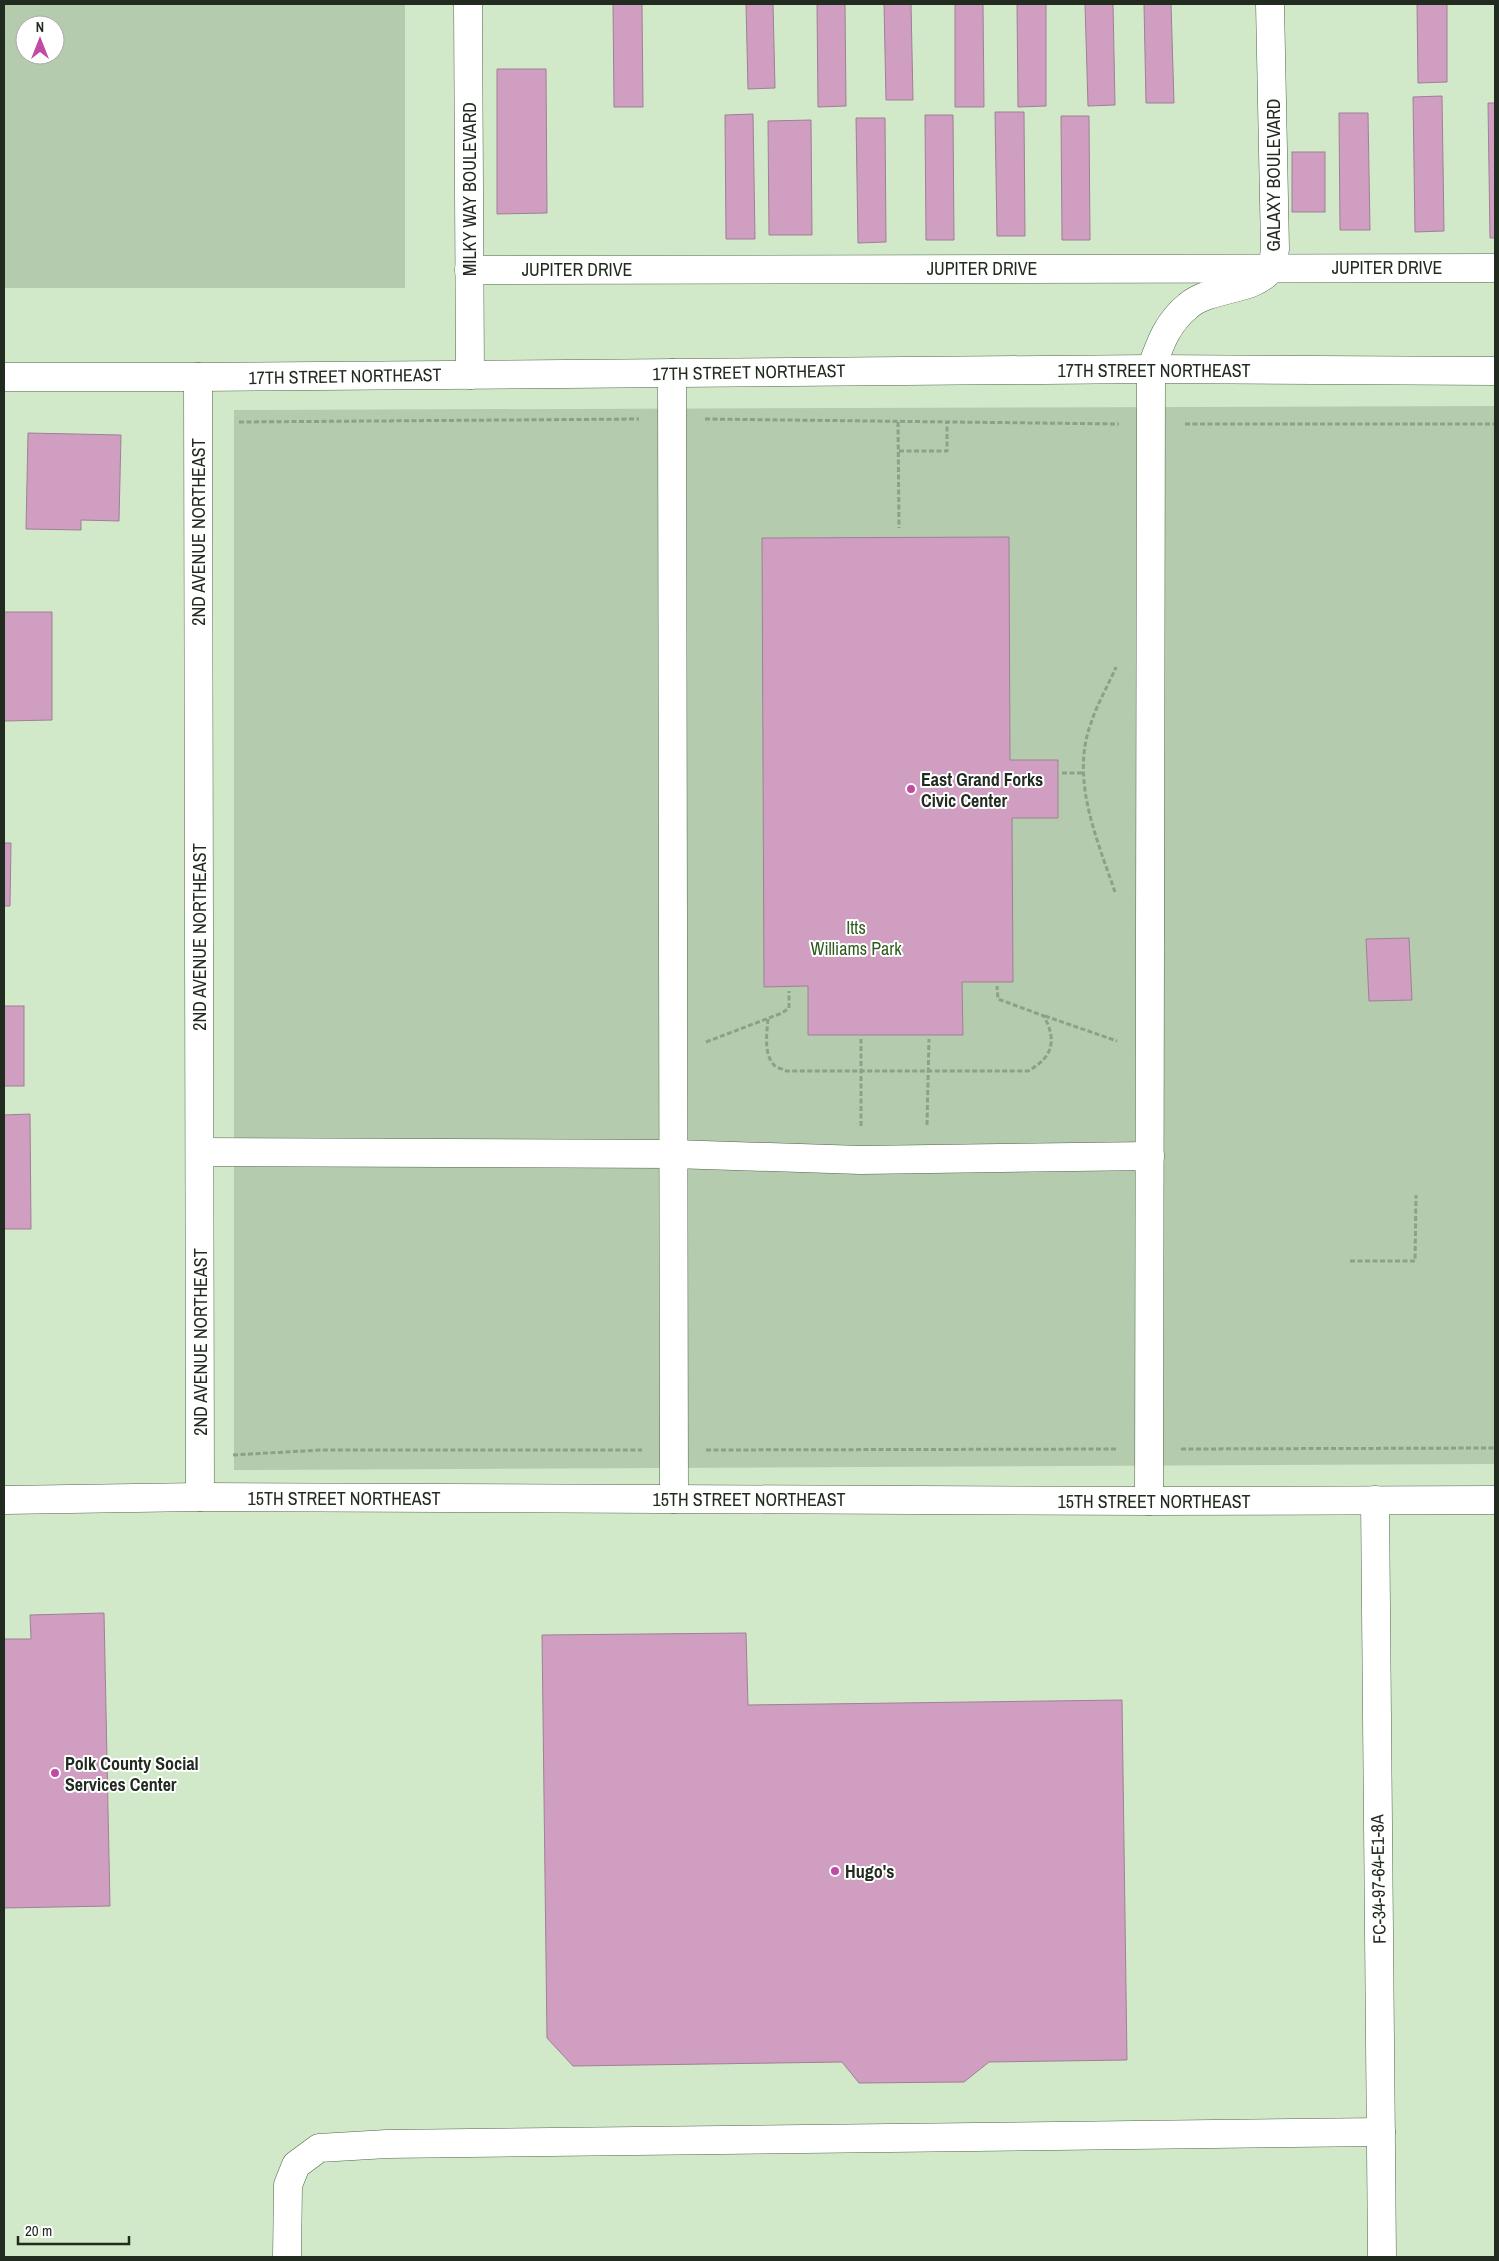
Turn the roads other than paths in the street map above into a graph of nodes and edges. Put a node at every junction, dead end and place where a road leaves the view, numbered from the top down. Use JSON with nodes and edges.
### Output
{"nodes":[{"id":1,"x":468,"y":4,"type":"edge"},
{"id":2,"x":1270,"y":4,"type":"edge"},
{"id":3,"x":1272,"y":267,"type":"junction"},
{"id":4,"x":1495,"y":268,"type":"edge"},
{"id":5,"x":469,"y":270,"type":"junction"},
{"id":6,"x":1151,"y":369,"type":"junction"},
{"id":7,"x":1495,"y":371,"type":"edge"},
{"id":8,"x":672,"y":373,"type":"junction"},
{"id":9,"x":470,"y":375,"type":"junction"},
{"id":10,"x":4,"y":376,"type":"edge"},
{"id":11,"x":198,"y":377,"type":"junction"},
{"id":12,"x":200,"y":1152,"type":"junction"},
{"id":13,"x":673,"y":1154,"type":"junction"},
{"id":14,"x":1150,"y":1156,"type":"junction"},
{"id":15,"x":200,"y":1497,"type":"junction"},
{"id":16,"x":674,"y":1499,"type":"junction"},
{"id":17,"x":4,"y":1500,"type":"edge"},
{"id":18,"x":1375,"y":1500,"type":"junction"},
{"id":19,"x":1495,"y":1500,"type":"edge"},
{"id":20,"x":1149,"y":1502,"type":"junction"},
{"id":21,"x":1381,"y":2132,"type":"junction"},
{"id":22,"x":287,"y":2257,"type":"edge"},
{"id":23,"x":1382,"y":2257,"type":"edge"}],
"edges":[{"from":1,"to":5,"type":"street","name":"MILKY WAY BOULEVARD"},
{"from":2,"to":3,"type":"street","name":"GALAXY BOULEVARD"},
{"from":3,"to":4,"type":"street","name":"JUPITER DRIVE"},
{"from":3,"to":5,"type":"street","name":"JUPITER DRIVE"},
{"from":3,"to":6,"type":"street","name":"GALAXY BOULEVARD"},
{"from":5,"to":9,"type":"street","name":"MILKY WAY BOULEVARD"},
{"from":6,"to":7,"type":"street","name":"17TH STREET NORTHEAST"},
{"from":6,"to":8,"type":"street","name":"17TH STREET NORTHEAST"},
{"from":6,"to":14,"type":"street","name":"GALAXY BOULEVARD"},
{"from":8,"to":9,"type":"street","name":"17TH STREET NORTHEAST"},
{"from":8,"to":13,"type":"street"},
{"from":9,"to":11,"type":"street","name":"17TH STREET NORTHEAST"},
{"from":10,"to":11,"type":"street","name":"17TH STREET NORTHEAST"},
{"from":11,"to":12,"type":"street","name":"2ND AVENUE NORTHEAST"},
{"from":12,"to":13,"type":"street"},
{"from":12,"to":15,"type":"street","name":"2ND AVENUE NORTHEAST"},
{"from":13,"to":14,"type":"street"},
{"from":13,"to":16,"type":"street"},
{"from":14,"to":20,"type":"street","name":"GALAXY BOULEVARD"},
{"from":15,"to":16,"type":"street","name":"15TH STREET NORTHEAST"},
{"from":15,"to":17,"type":"street","name":"15TH STREET NORTHEAST"},
{"from":16,"to":20,"type":"street","name":"15TH STREET NORTHEAST"},
{"from":18,"to":19,"type":"street","name":"15TH STREET NORTHEAST"},
{"from":18,"to":20,"type":"street","name":"15TH STREET NORTHEAST"},
{"from":18,"to":21,"type":"street","name":"FC-34-97-64-E1-8A"},
{"from":21,"to":22,"type":"street"},
{"from":21,"to":23,"type":"street","name":"FC-34-97-64-E1-8A"}]}
